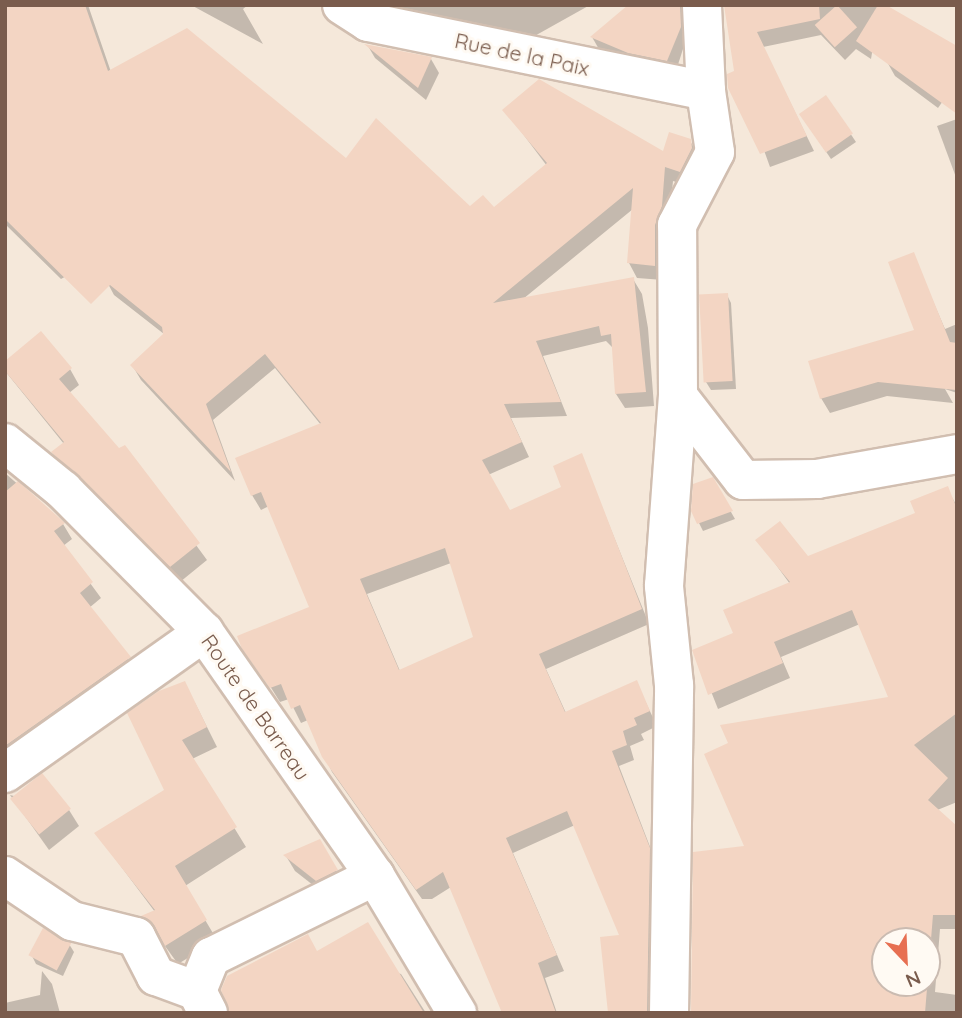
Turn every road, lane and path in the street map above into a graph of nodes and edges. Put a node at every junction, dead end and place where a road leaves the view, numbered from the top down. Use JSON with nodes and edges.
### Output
{"nodes":[{"id":1,"x":342,"y":5,"type":"edge"},
{"id":2,"x":702,"y":5,"type":"edge"},
{"id":3,"x":706,"y":92,"type":"junction"},
{"id":4,"x":677,"y":396,"type":"junction"},
{"id":5,"x":5,"y":443,"type":"edge"},
{"id":6,"x":957,"y":454,"type":"edge"},
{"id":7,"x":204,"y":632,"type":"junction"},
{"id":8,"x":5,"y":774,"type":"edge"},
{"id":9,"x":5,"y":876,"type":"edge"},
{"id":10,"x":375,"y":876,"type":"junction"},
{"id":11,"x":203,"y":1002,"type":"edge"},
{"id":12,"x":457,"y":1013,"type":"edge"},
{"id":13,"x":669,"y":1013,"type":"edge"}],
"edges":[{"from":1,"to":3,"type":"street","name":"Rue de la Paix"},
{"from":2,"to":3,"type":"street"},
{"from":3,"to":4,"type":"street"},
{"from":4,"to":6,"type":"street"},
{"from":4,"to":13,"type":"street"},
{"from":5,"to":7,"type":"street","name":"Route de Barreau"},
{"from":7,"to":8,"type":"street"},
{"from":7,"to":10,"type":"street","name":"Route de Barreau"},
{"from":9,"to":11,"type":"street"},
{"from":10,"to":11,"type":"street"},
{"from":10,"to":12,"type":"street","name":"Route de Barreau"}]}
